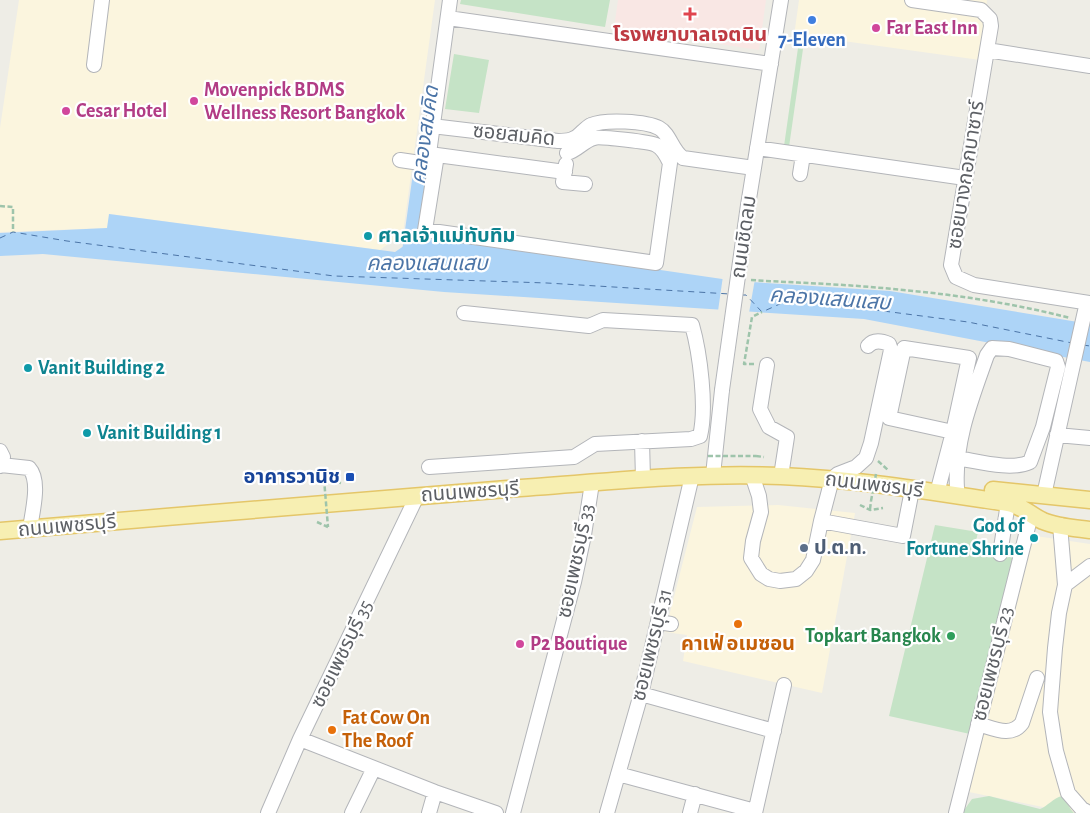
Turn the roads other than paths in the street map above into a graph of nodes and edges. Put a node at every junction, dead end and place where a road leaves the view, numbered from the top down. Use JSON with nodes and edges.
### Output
{"nodes":[{"id":1,"x":102,"y":0,"type":"edge"},
{"id":2,"x":450,"y":0,"type":"edge"},
{"id":3,"x":781,"y":0,"type":"edge"},
{"id":4,"x":912,"y":0,"type":"edge"},
{"id":5,"x":448,"y":18,"type":"junction"},
{"id":6,"x":987,"y":50,"type":"junction"},
{"id":7,"x":771,"y":64,"type":"junction"},
{"id":8,"x":94,"y":65,"type":"dead end"},
{"id":9,"x":1090,"y":66,"type":"edge"},
{"id":10,"x":432,"y":126,"type":"junction"},
{"id":11,"x":568,"y":147,"type":"junction"},
{"id":12,"x":758,"y":148,"type":"junction"},
{"id":13,"x":803,"y":155,"type":"junction"},
{"id":14,"x":400,"y":160,"type":"dead end"},
{"id":15,"x":427,"y":164,"type":"junction"},
{"id":16,"x":754,"y":168,"type":"junction"},
{"id":17,"x":565,"y":172,"type":"junction"},
{"id":18,"x":800,"y":174,"type":"dead end"},
{"id":19,"x":958,"y":177,"type":"dead end"},
{"id":20,"x":585,"y":184,"type":"dead end"},
{"id":21,"x":422,"y":192,"type":"dead end"},
{"id":22,"x":1088,"y":306,"type":"edge"},
{"id":23,"x":464,"y":313,"type":"dead end"},
{"id":24,"x":868,"y":346,"type":"dead end"},
{"id":25,"x":767,"y":365,"type":"road end"},
{"id":26,"x":953,"y":432,"type":"junction"},
{"id":27,"x":1057,"y":435,"type":"junction"},
{"id":28,"x":1090,"y":438,"type":"edge"},
{"id":29,"x":642,"y":442,"type":"junction"},
{"id":30,"x":957,"y":458,"type":"junction"},
{"id":31,"x":0,"y":461,"type":"edge"},
{"id":32,"x":429,"y":467,"type":"dead end"},
{"id":33,"x":713,"y":475,"type":"junction"},
{"id":34,"x":752,"y":475,"type":"junction"},
{"id":35,"x":692,"y":476,"type":"junction"},
{"id":36,"x":781,"y":476,"type":"junction"},
{"id":37,"x":643,"y":479,"type":"junction"},
{"id":38,"x":832,"y":479,"type":"junction"},
{"id":39,"x":592,"y":483,"type":"junction"},
{"id":40,"x":957,"y":488,"type":"junction"},
{"id":41,"x":912,"y":490,"type":"junction"},
{"id":42,"x":939,"y":493,"type":"junction"},
{"id":43,"x":1044,"y":495,"type":"junction"},
{"id":44,"x":417,"y":496,"type":"junction"},
{"id":45,"x":1090,"y":500,"type":"edge"},
{"id":46,"x":1008,"y":503,"type":"junction"},
{"id":47,"x":1030,"y":514,"type":"junction"},
{"id":48,"x":821,"y":520,"type":"junction"},
{"id":49,"x":1060,"y":526,"type":"junction"},
{"id":50,"x":30,"y":529,"type":"junction"},
{"id":51,"x":1090,"y":530,"type":"edge"},
{"id":52,"x":0,"y":531,"type":"edge"},
{"id":53,"x":1000,"y":554,"type":"dead end"},
{"id":54,"x":1090,"y":566,"type":"edge"},
{"id":55,"x":1066,"y":585,"type":"junction"},
{"id":56,"x":1037,"y":678,"type":"dead end"},
{"id":57,"x":784,"y":685,"type":"dead end"},
{"id":58,"x":640,"y":694,"type":"junction"},
{"id":59,"x":978,"y":724,"type":"junction"},
{"id":60,"x":774,"y":731,"type":"junction"},
{"id":61,"x":300,"y":739,"type":"junction"},
{"id":62,"x":374,"y":768,"type":"junction"},
{"id":63,"x":618,"y":774,"type":"junction"},
{"id":64,"x":435,"y":792,"type":"junction"},
{"id":65,"x":696,"y":794,"type":"junction"},
{"id":66,"x":755,"y":812,"type":"edge"},
{"id":67,"x":268,"y":813,"type":"edge"},
{"id":68,"x":352,"y":813,"type":"edge"},
{"id":69,"x":428,"y":813,"type":"edge"},
{"id":70,"x":496,"y":813,"type":"edge"},
{"id":71,"x":513,"y":813,"type":"edge"},
{"id":72,"x":607,"y":813,"type":"edge"},
{"id":73,"x":690,"y":813,"type":"edge"},
{"id":74,"x":956,"y":813,"type":"edge"},
{"id":75,"x":1089,"y":813,"type":"edge"}],
"edges":[{"from":1,"to":8,"type":"street"},
{"from":2,"to":5,"type":"street"},
{"from":3,"to":7,"type":"street","name":"ถนนชิดลม"},
{"from":4,"to":6,"type":"street","name":"ซอยบางกอกบาซาร์"},
{"from":5,"to":7,"type":"street"},
{"from":5,"to":10,"type":"street"},
{"from":6,"to":9,"type":"street"},
{"from":6,"to":22,"type":"street","name":"ซอยบางกอกบาซาร์"},
{"from":7,"to":12,"type":"street","name":"ถนนชิดลม"},
{"from":10,"to":11,"type":"street","name":"ซอยสมคิด"},
{"from":10,"to":15,"type":"street"},
{"from":11,"to":16,"type":"street","name":"ซอยสมคิด"},
{"from":11,"to":17,"type":"street"},
{"from":11,"to":17,"type":"street"},
{"from":12,"to":13,"type":"street"},
{"from":12,"to":16,"type":"street","name":"ถนนชิดลม"},
{"from":13,"to":18,"type":"street"},
{"from":13,"to":19,"type":"street"},
{"from":14,"to":15,"type":"street"},
{"from":15,"to":21,"type":"street"},
{"from":16,"to":33,"type":"street","name":"ถนนชิดลม","bridge":true},
{"from":17,"to":20,"type":"street"},
{"from":22,"to":27,"type":"street"},
{"from":23,"to":29,"type":"street"},
{"from":24,"to":38,"type":"street"},
{"from":25,"to":36,"type":"street"},
{"from":26,"to":26,"type":"street"},
{"from":26,"to":42,"type":"street"},
{"from":27,"to":28,"type":"street"},
{"from":27,"to":43,"type":"street"},
{"from":29,"to":32,"type":"street"},
{"from":29,"to":37,"type":"street"},
{"from":30,"to":30,"type":"street"},
{"from":30,"to":40,"type":"street"},
{"from":31,"to":50,"type":"street"},
{"from":33,"to":34,"type":"main road","name":"ถนนเพชรบุรี"},
{"from":33,"to":35,"type":"main road","name":"ถนนเพชรบุรี"},
{"from":34,"to":36,"type":"main road","name":"ถนนเพชรบุรี"},
{"from":34,"to":48,"type":"street"},
{"from":35,"to":37,"type":"main road","name":"ถนนเพชรบุรี"},
{"from":35,"to":58,"type":"street","name":"ซอยเพชรบุรี 31"},
{"from":36,"to":38,"type":"main road","name":"ถนนเพชรบุรี"},
{"from":37,"to":39,"type":"main road","name":"ถนนเพชรบุรี"},
{"from":38,"to":41,"type":"main road","name":"ถนนเพชรบุรี"},
{"from":38,"to":48,"type":"street"},
{"from":39,"to":44,"type":"main road","name":"ถนนเพชรบุรี"},
{"from":39,"to":71,"type":"street","name":"ซอยเพชรบุรี 33"},
{"from":40,"to":42,"type":"main road","name":"ถนนเพชรบุรี"},
{"from":40,"to":43,"type":"main road","name":"ถนนเพชรบุรี"},
{"from":41,"to":42,"type":"main road","name":"ถนนเพชรบุรี"},
{"from":41,"to":48,"type":"street"},
{"from":42,"to":46,"type":"main road","name":"ถนนเพชรบุรี"},
{"from":43,"to":45,"type":"main road","name":"ถนนเพชรบุรี"},
{"from":44,"to":50,"type":"main road","name":"ถนนเพชรบุรี"},
{"from":44,"to":61,"type":"street","name":"ซอยเพชรบุรี 35"},
{"from":46,"to":47,"type":"main road","name":"ถนนเพชรบุรี"},
{"from":46,"to":53,"type":"street"},
{"from":47,"to":49,"type":"main road","name":"ถนนเพชรบุรี"},
{"from":47,"to":59,"type":"street","name":"ซอยเพชรบุรี 23"},
{"from":49,"to":51,"type":"main road","name":"ถนนเพชรบุรี"},
{"from":49,"to":55,"type":"street"},
{"from":50,"to":52,"type":"main road","name":"ถนนเพชรบุรี"},
{"from":54,"to":55,"type":"street"},
{"from":55,"to":75,"type":"street"},
{"from":56,"to":59,"type":"street"},
{"from":57,"to":60,"type":"street"},
{"from":58,"to":60,"type":"street"},
{"from":58,"to":63,"type":"street","name":"ซอยเพชรบุรี 31"},
{"from":59,"to":74,"type":"street","name":"ซอยเพชรบุรี 23"},
{"from":60,"to":66,"type":"street"},
{"from":61,"to":62,"type":"street"},
{"from":61,"to":67,"type":"street","name":"ซอยเพชรบุรี 35"},
{"from":62,"to":64,"type":"street"},
{"from":62,"to":68,"type":"street"},
{"from":63,"to":65,"type":"street"},
{"from":63,"to":72,"type":"street","name":"ซอยเพชรบุรี 31"},
{"from":64,"to":69,"type":"street"},
{"from":64,"to":70,"type":"street"},
{"from":65,"to":66,"type":"street"},
{"from":65,"to":73,"type":"street"}]}
